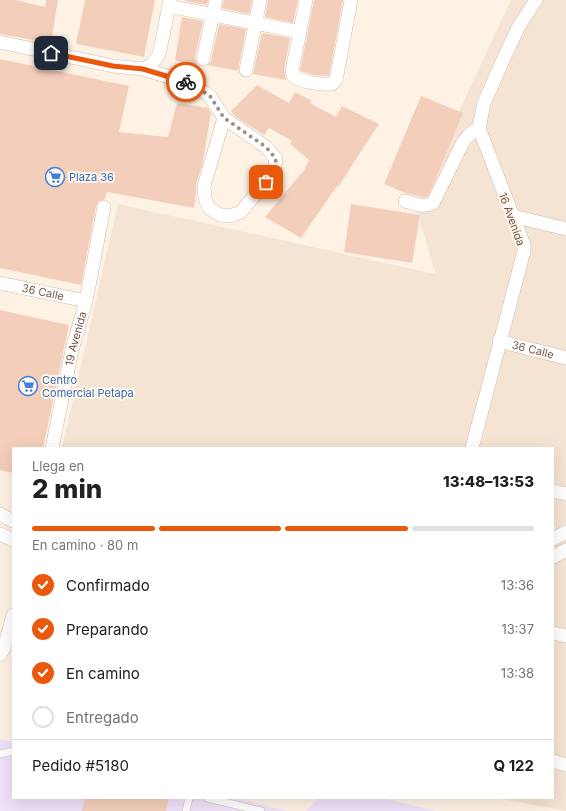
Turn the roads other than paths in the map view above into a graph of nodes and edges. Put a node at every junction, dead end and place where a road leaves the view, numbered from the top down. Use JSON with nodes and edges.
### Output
{"nodes":[{"id":1,"x":216,"y":0,"type":"edge"},
{"id":2,"x":260,"y":0,"type":"edge"},
{"id":3,"x":306,"y":0,"type":"edge"},
{"id":4,"x":351,"y":0,"type":"edge"},
{"id":5,"x":536,"y":0,"type":"edge"},
{"id":6,"x":169,"y":3,"type":"edge"},
{"id":7,"x":213,"y":15,"type":"junction"},
{"id":8,"x":256,"y":23,"type":"junction"},
{"id":9,"x":300,"y":32,"type":"junction"},
{"id":10,"x":0,"y":42,"type":"edge"},
{"id":11,"x":203,"y":59,"type":"dead end"},
{"id":12,"x":143,"y":69,"type":"junction"},
{"id":13,"x":246,"y":70,"type":"dead end"},
{"id":14,"x":224,"y":118,"type":"junction"},
{"id":15,"x":479,"y":128,"type":"junction"},
{"id":16,"x":405,"y":201,"type":"dead end"},
{"id":17,"x":104,"y":207,"type":"dead end"},
{"id":18,"x":512,"y":216,"type":"junction"},
{"id":19,"x":566,"y":228,"type":"edge"},
{"id":20,"x":0,"y":283,"type":"edge"},
{"id":21,"x":86,"y":301,"type":"junction"},
{"id":22,"x":499,"y":341,"type":"junction"},
{"id":23,"x":566,"y":358,"type":"edge"},
{"id":24,"x":52,"y":447,"type":"edge"},
{"id":25,"x":472,"y":447,"type":"edge"},
{"id":26,"x":554,"y":491,"type":"edge"},
{"id":27,"x":566,"y":494,"type":"edge"},
{"id":28,"x":0,"y":514,"type":"edge"},
{"id":29,"x":12,"y":520,"type":"edge"},
{"id":30,"x":566,"y":532,"type":"edge"},
{"id":31,"x":0,"y":534,"type":"edge"},
{"id":32,"x":554,"y":538,"type":"edge"},
{"id":33,"x":12,"y":540,"type":"edge"},
{"id":34,"x":566,"y":550,"type":"edge"},
{"id":35,"x":554,"y":556,"type":"edge"},
{"id":36,"x":12,"y":619,"type":"edge"},
{"id":37,"x":554,"y":633,"type":"edge"},
{"id":38,"x":566,"y":636,"type":"edge"},
{"id":39,"x":0,"y":655,"type":"edge"},
{"id":40,"x":12,"y":751,"type":"edge"},
{"id":41,"x":0,"y":754,"type":"edge"},
{"id":42,"x":554,"y":762,"type":"edge"},
{"id":43,"x":566,"y":765,"type":"edge"},
{"id":44,"x":189,"y":799,"type":"edge"},
{"id":45,"x":212,"y":799,"type":"edge"},
{"id":46,"x":186,"y":811,"type":"edge"},
{"id":47,"x":261,"y":811,"type":"edge"}],
"edges":[{"from":1,"to":7,"type":"street"},
{"from":2,"to":8,"type":"street"},
{"from":3,"to":9,"type":"street"},
{"from":4,"to":9,"type":"street"},
{"from":5,"to":15,"type":"street"},
{"from":6,"to":7,"type":"street"},
{"from":6,"to":12,"type":"street"},
{"from":7,"to":8,"type":"street"},
{"from":7,"to":11,"type":"street"},
{"from":8,"to":9,"type":"street"},
{"from":8,"to":13,"type":"street"},
{"from":10,"to":12,"type":"street"},
{"from":12,"to":14,"type":"street"},
{"from":14,"to":14,"type":"street"},
{"from":15,"to":16,"type":"street"},
{"from":15,"to":18,"type":"street","name":"16 Avenida"},
{"from":17,"to":21,"type":"street","name":"19 Avenida"},
{"from":18,"to":19,"type":"street"},
{"from":18,"to":22,"type":"street","name":"16 Avenida"},
{"from":20,"to":21,"type":"street","name":"36 Calle"},
{"from":21,"to":24,"type":"street","name":"19 Avenida"},
{"from":22,"to":23,"type":"street","name":"36 Calle"},
{"from":22,"to":25,"type":"street","name":"16 Avenida"},
{"from":26,"to":27,"type":"street"},
{"from":28,"to":29,"type":"street"},
{"from":30,"to":32,"type":"street"},
{"from":31,"to":33,"type":"street"},
{"from":34,"to":35,"type":"street"},
{"from":36,"to":39,"type":"street"},
{"from":37,"to":38,"type":"street"},
{"from":40,"to":41,"type":"lane"},
{"from":42,"to":43,"type":"street"},
{"from":44,"to":46,"type":"lane"},
{"from":45,"to":47,"type":"lane"}]}
